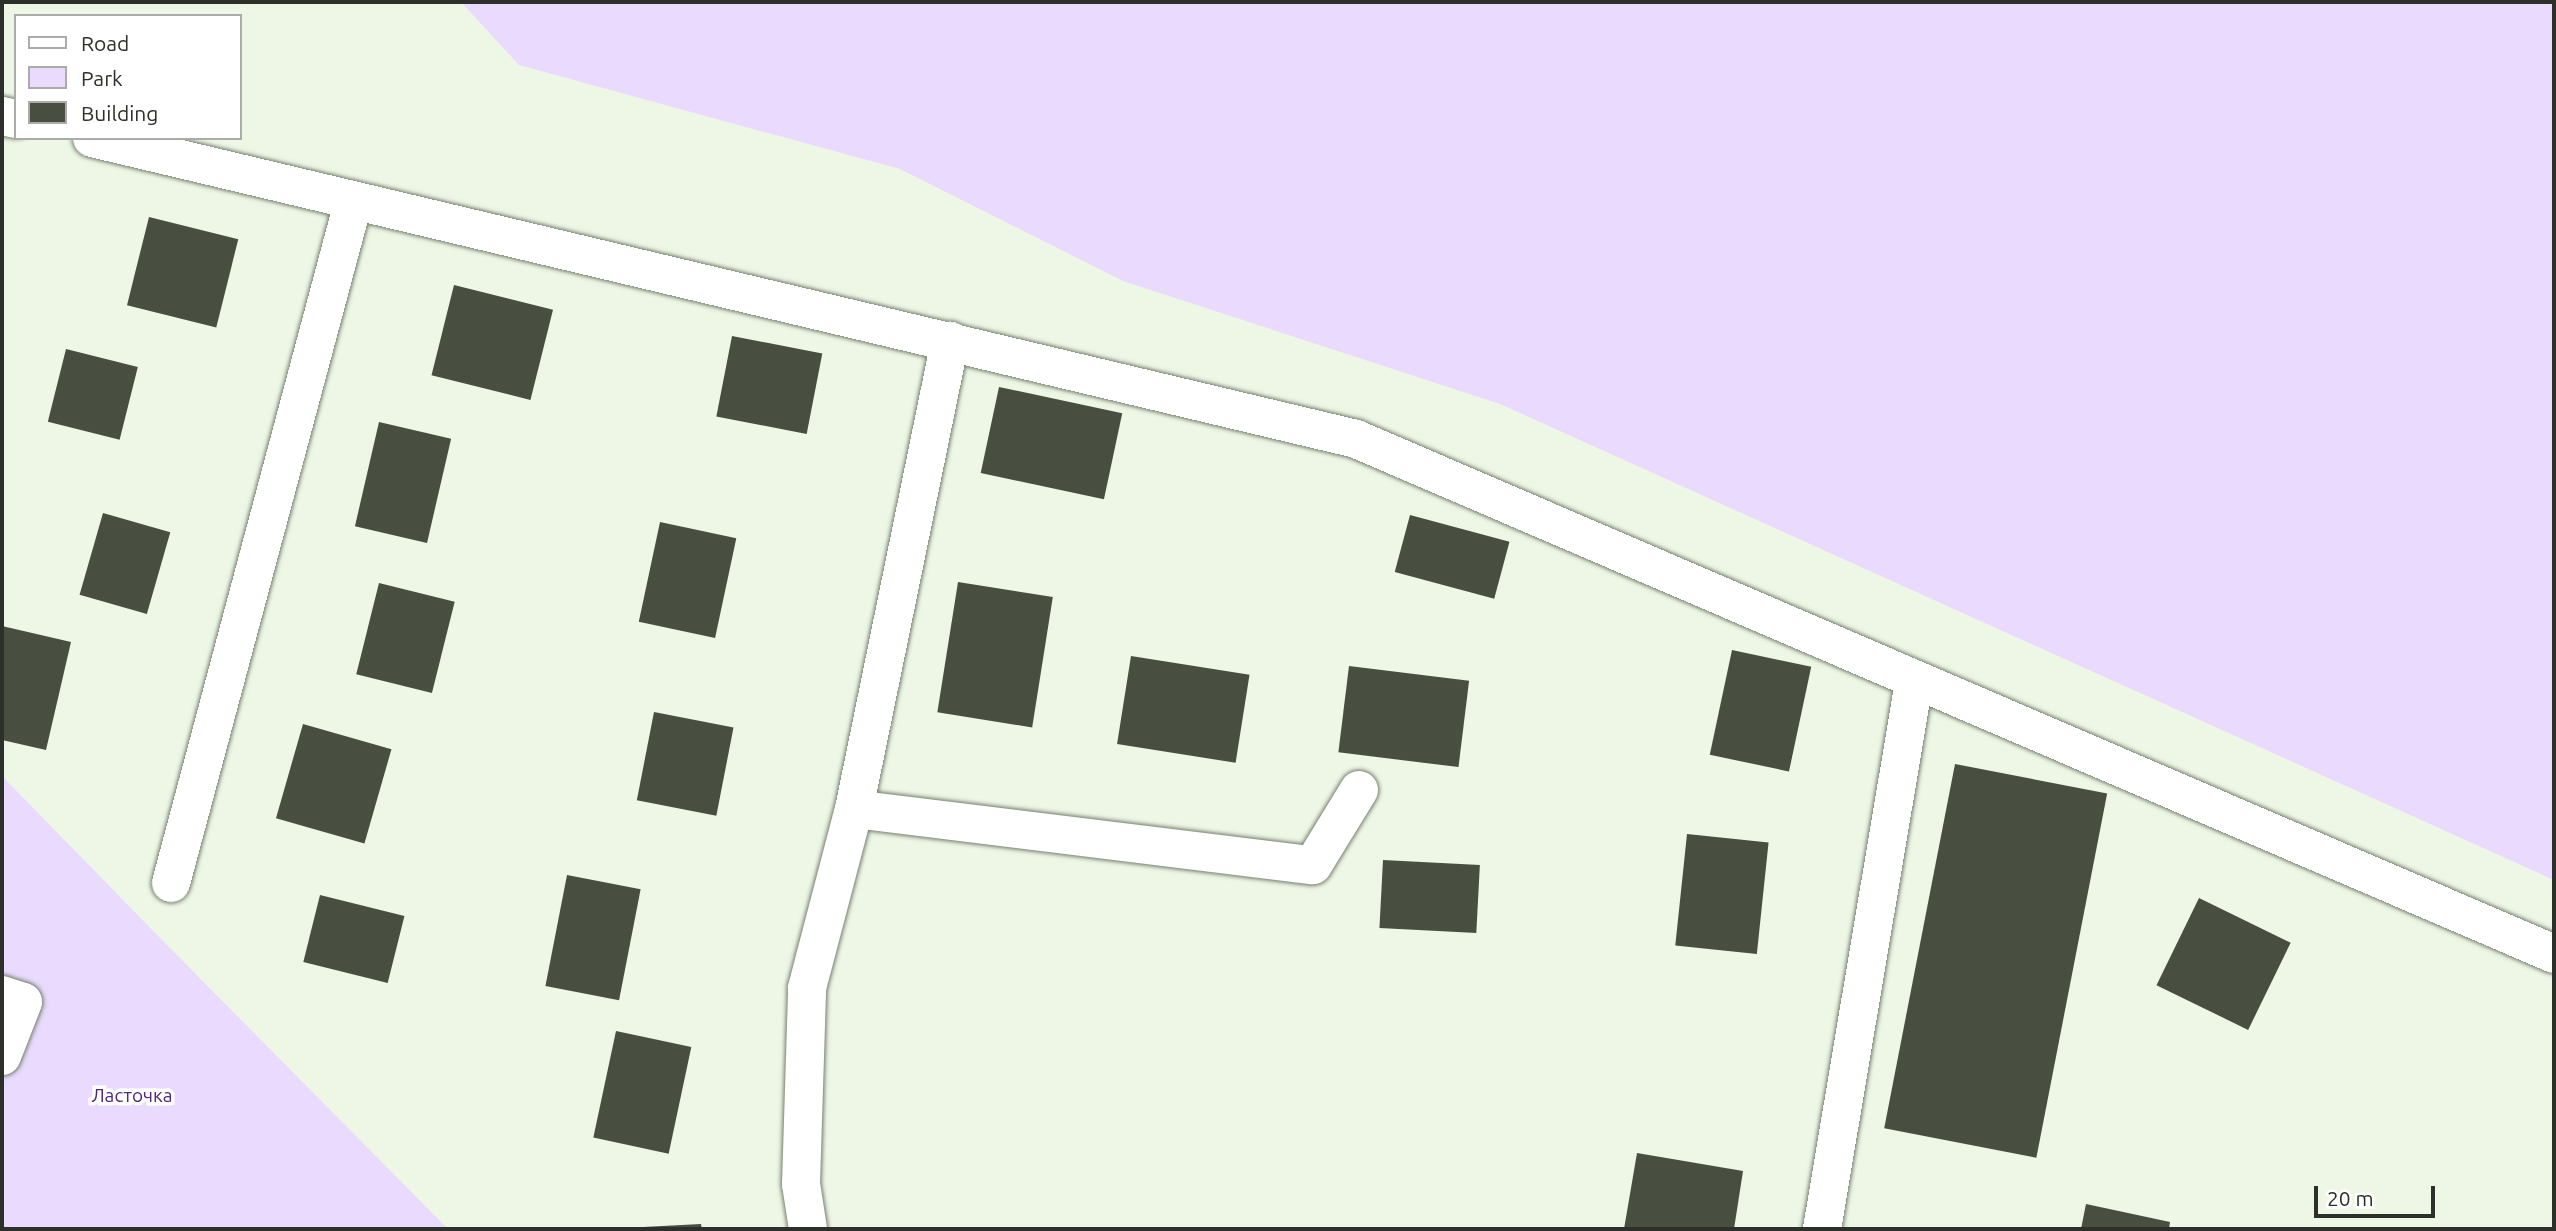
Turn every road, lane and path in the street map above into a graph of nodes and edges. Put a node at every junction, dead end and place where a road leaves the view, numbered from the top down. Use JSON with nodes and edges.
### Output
{"nodes":[{"id":1,"x":100,"y":140,"type":"edge"},
{"id":2,"x":354,"y":203,"type":"junction"},
{"id":3,"x":950,"y":341,"type":"junction"},
{"id":4,"x":1914,"y":682,"type":"junction"},
{"id":5,"x":1359,"y":790,"type":"dead end"},
{"id":6,"x":854,"y":809,"type":"junction"},
{"id":7,"x":171,"y":883,"type":"dead end"},
{"id":8,"x":2554,"y":954,"type":"edge"},
{"id":9,"x":2,"y":995,"type":"edge"},
{"id":10,"x":2,"y":1056,"type":"edge"},
{"id":11,"x":807,"y":1229,"type":"edge"},
{"id":12,"x":1822,"y":1229,"type":"edge"}],
"edges":[{"from":1,"to":2,"type":"street"},
{"from":2,"to":3,"type":"street"},
{"from":2,"to":7,"type":"street"},
{"from":3,"to":4,"type":"street"},
{"from":3,"to":6,"type":"street"},
{"from":4,"to":8,"type":"street"},
{"from":4,"to":12,"type":"street"},
{"from":5,"to":6,"type":"street"},
{"from":6,"to":11,"type":"street"},
{"from":9,"to":10,"type":"street"}]}
